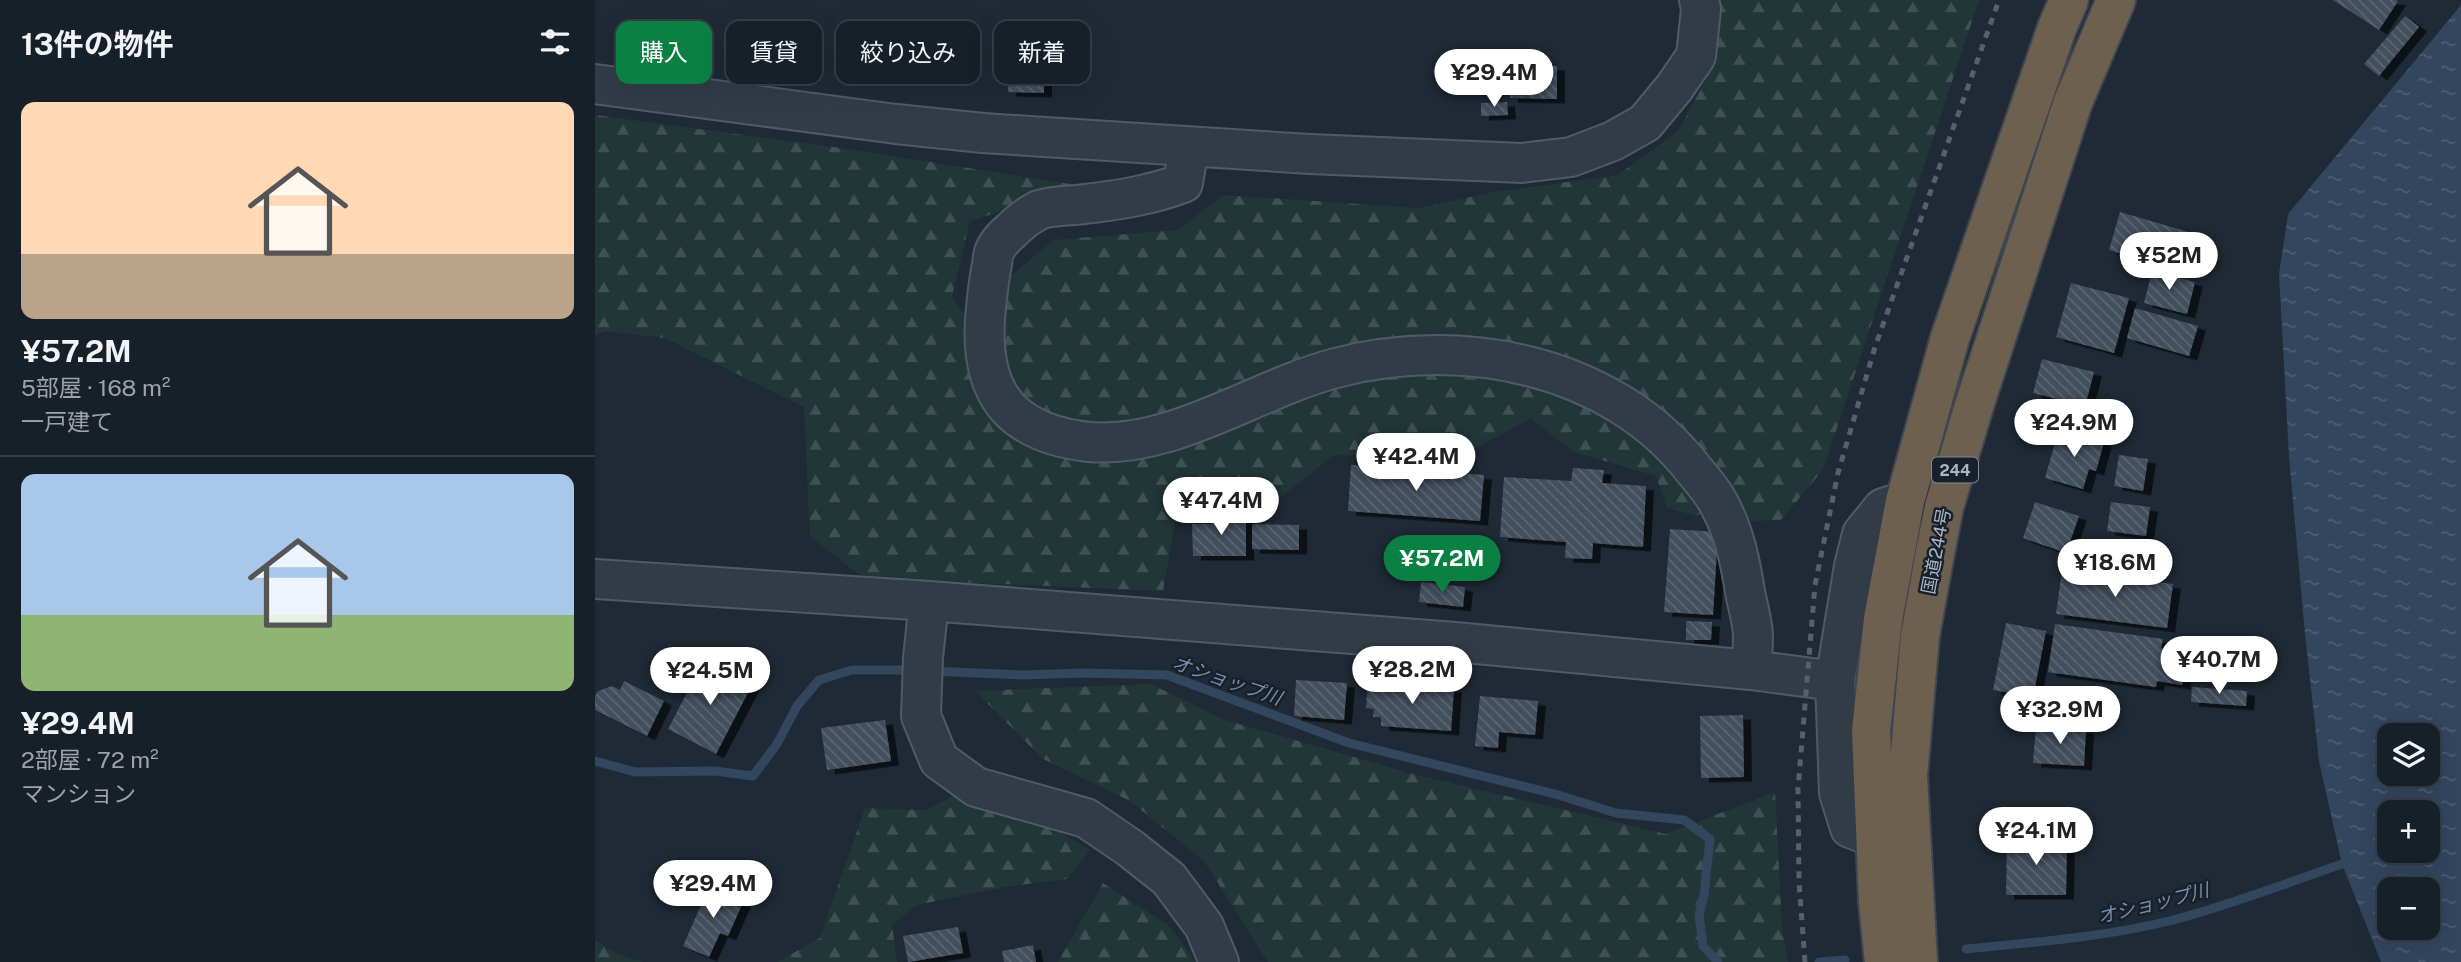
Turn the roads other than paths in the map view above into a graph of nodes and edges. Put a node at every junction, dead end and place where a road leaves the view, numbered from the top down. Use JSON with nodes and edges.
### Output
{"nodes":[{"id":1,"x":1699,"y":0,"type":"edge"},
{"id":2,"x":2069,"y":0,"type":"edge"},
{"id":3,"x":2116,"y":0,"type":"edge"},
{"id":4,"x":595,"y":84,"type":"edge"},
{"id":5,"x":1189,"y":147,"type":"junction"},
{"id":6,"x":1905,"y":501,"type":"junction"},
{"id":7,"x":1944,"y":507,"type":"junction"},
{"id":8,"x":595,"y":579,"type":"edge"},
{"id":9,"x":929,"y":601,"type":"junction"},
{"id":10,"x":1751,"y":670,"type":"junction"},
{"id":11,"x":1835,"y":681,"type":"junction"},
{"id":12,"x":1893,"y":838,"type":"junction"},
{"id":13,"x":1219,"y":962,"type":"edge"},
{"id":14,"x":1884,"y":962,"type":"edge"},
{"id":15,"x":1918,"y":962,"type":"edge"}],
"edges":[{"from":1,"to":5,"type":"street"},
{"from":2,"to":6,"type":"highway","name":"国道244号","number":"244"},
{"from":3,"to":7,"type":"highway","name":"国道244号","number":"244"},
{"from":4,"to":5,"type":"street"},
{"from":5,"to":10,"type":"street"},
{"from":6,"to":7,"type":"street"},
{"from":6,"to":11,"type":"street"},
{"from":6,"to":12,"type":"highway","name":"国道244号","number":"244"},
{"from":7,"to":12,"type":"highway","name":"国道244号","number":"244"},
{"from":8,"to":9,"type":"street"},
{"from":9,"to":10,"type":"street"},
{"from":9,"to":13,"type":"street"},
{"from":10,"to":11,"type":"street"},
{"from":11,"to":12,"type":"street"},
{"from":12,"to":14,"type":"highway","name":"国道244号","number":"244"},
{"from":12,"to":15,"type":"highway","name":"国道244号","number":"244"}]}
